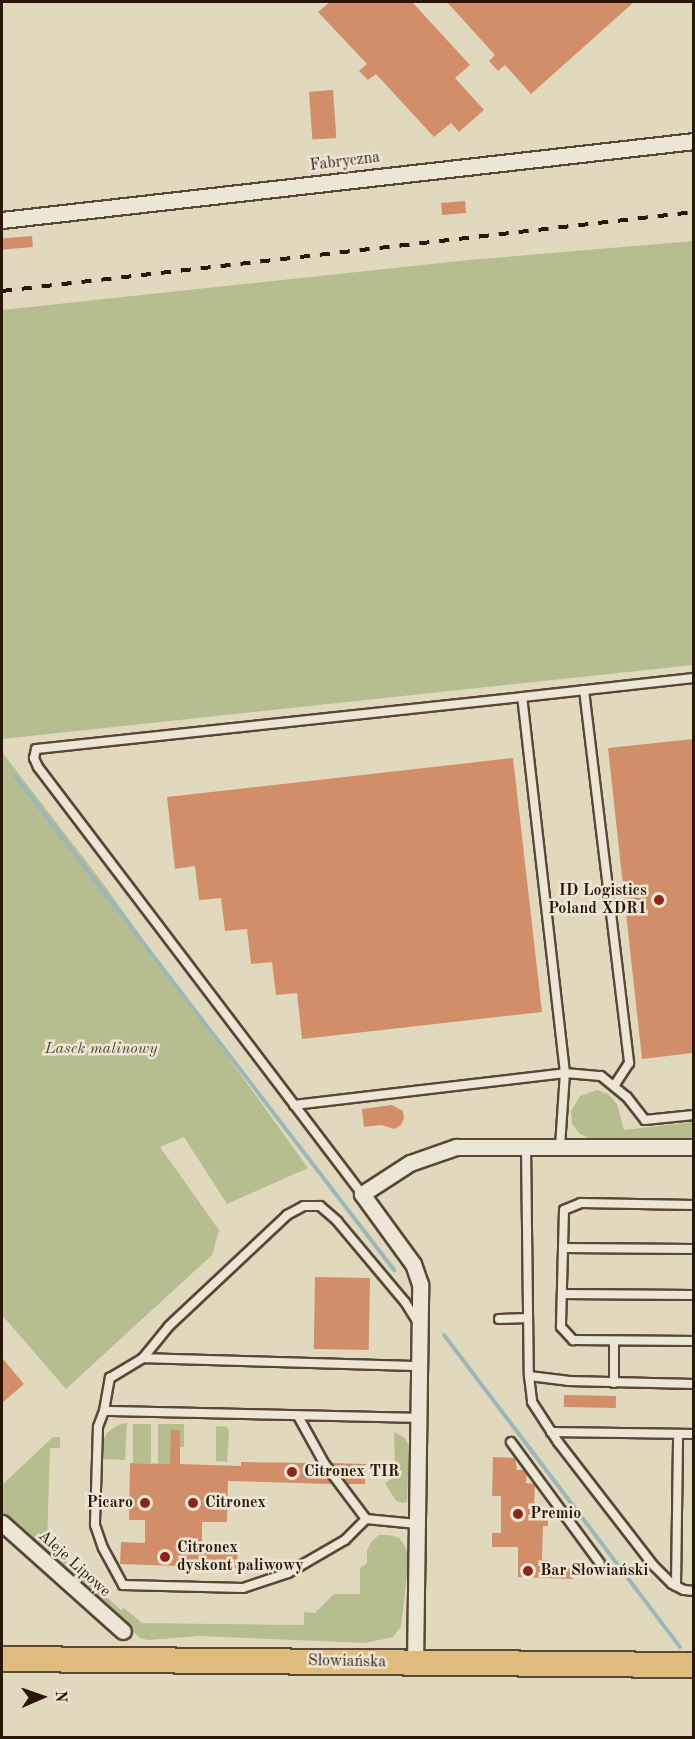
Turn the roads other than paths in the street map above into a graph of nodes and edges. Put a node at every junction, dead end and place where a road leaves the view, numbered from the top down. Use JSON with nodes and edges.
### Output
{"nodes":[{"id":1,"x":693,"y":141,"type":"edge"},
{"id":2,"x":2,"y":220,"type":"edge"},
{"id":3,"x":693,"y":678,"type":"edge"},
{"id":4,"x":584,"y":690,"type":"junction"},
{"id":5,"x":522,"y":697,"type":"junction"},
{"id":6,"x":565,"y":1073,"type":"junction"},
{"id":7,"x":614,"y":1086,"type":"junction"},
{"id":8,"x":294,"y":1105,"type":"junction"},
{"id":9,"x":693,"y":1115,"type":"edge"},
{"id":10,"x":526,"y":1146,"type":"junction"},
{"id":11,"x":560,"y":1146,"type":"junction"},
{"id":12,"x":693,"y":1147,"type":"edge"},
{"id":13,"x":362,"y":1194,"type":"junction"},
{"id":14,"x":693,"y":1205,"type":"edge"},
{"id":15,"x":563,"y":1248,"type":"junction"},
{"id":16,"x":693,"y":1249,"type":"edge"},
{"id":17,"x":561,"y":1294,"type":"junction"},
{"id":18,"x":693,"y":1295,"type":"edge"},
{"id":19,"x":528,"y":1318,"type":"junction"},
{"id":20,"x":500,"y":1319,"type":"dead end"},
{"id":21,"x":419,"y":1325,"type":"junction"},
{"id":22,"x":614,"y":1341,"type":"junction"},
{"id":23,"x":693,"y":1341,"type":"edge"},
{"id":24,"x":143,"y":1358,"type":"junction"},
{"id":25,"x":419,"y":1366,"type":"junction"},
{"id":26,"x":529,"y":1376,"type":"junction"},
{"id":27,"x":614,"y":1383,"type":"junction"},
{"id":28,"x":693,"y":1384,"type":"edge"},
{"id":29,"x":104,"y":1411,"type":"junction"},
{"id":30,"x":298,"y":1416,"type":"junction"},
{"id":31,"x":419,"y":1419,"type":"junction"},
{"id":32,"x":551,"y":1432,"type":"junction"},
{"id":33,"x":678,"y":1434,"type":"junction"},
{"id":34,"x":693,"y":1434,"type":"edge"},
{"id":35,"x":511,"y":1442,"type":"dead end"},
{"id":36,"x":366,"y":1519,"type":"junction"},
{"id":37,"x":2,"y":1523,"type":"edge"},
{"id":38,"x":417,"y":1524,"type":"junction"},
{"id":39,"x":600,"y":1563,"type":"dead end"},
{"id":40,"x":676,"y":1586,"type":"junction"},
{"id":41,"x":693,"y":1591,"type":"edge"},
{"id":42,"x":123,"y":1631,"type":"dead end"},
{"id":43,"x":2,"y":1659,"type":"edge"},
{"id":44,"x":416,"y":1663,"type":"junction"},
{"id":45,"x":693,"y":1665,"type":"edge"}],
"edges":[{"from":1,"to":2,"type":"street","name":"Fabryczna"},
{"from":3,"to":4,"type":"lane"},
{"from":4,"to":5,"type":"lane"},
{"from":4,"to":7,"type":"lane"},
{"from":5,"to":6,"type":"lane"},
{"from":5,"to":8,"type":"lane"},
{"from":6,"to":7,"type":"lane"},
{"from":6,"to":8,"type":"lane"},
{"from":6,"to":11,"type":"lane"},
{"from":7,"to":9,"type":"lane"},
{"from":8,"to":13,"type":"lane"},
{"from":10,"to":11,"type":"street"},
{"from":10,"to":13,"type":"street"},
{"from":10,"to":19,"type":"lane"},
{"from":11,"to":12,"type":"street"},
{"from":13,"to":21,"type":"street"},
{"from":14,"to":15,"type":"lane"},
{"from":15,"to":16,"type":"lane"},
{"from":15,"to":17,"type":"lane"},
{"from":17,"to":18,"type":"lane"},
{"from":17,"to":22,"type":"lane"},
{"from":19,"to":20,"type":"lane"},
{"from":19,"to":26,"type":"lane"},
{"from":21,"to":24,"type":"lane"},
{"from":21,"to":25,"type":"street"},
{"from":22,"to":23,"type":"lane"},
{"from":22,"to":27,"type":"lane"},
{"from":24,"to":25,"type":"lane"},
{"from":24,"to":29,"type":"lane"},
{"from":25,"to":31,"type":"street"},
{"from":26,"to":27,"type":"lane"},
{"from":26,"to":32,"type":"lane"},
{"from":27,"to":28,"type":"lane"},
{"from":29,"to":30,"type":"lane"},
{"from":29,"to":36,"type":"lane"},
{"from":30,"to":31,"type":"lane"},
{"from":30,"to":36,"type":"lane"},
{"from":31,"to":38,"type":"street"},
{"from":32,"to":33,"type":"lane"},
{"from":32,"to":40,"type":"lane"},
{"from":33,"to":34,"type":"lane"},
{"from":33,"to":40,"type":"lane"},
{"from":35,"to":39,"type":"lane"},
{"from":36,"to":38,"type":"lane"},
{"from":37,"to":42,"type":"street","name":"Aleje Lipowe"},
{"from":38,"to":44,"type":"street"},
{"from":40,"to":41,"type":"lane"},
{"from":43,"to":44,"type":"main road","name":"Słowiańska"},
{"from":44,"to":45,"type":"main road","name":"Słowiańska"}]}
